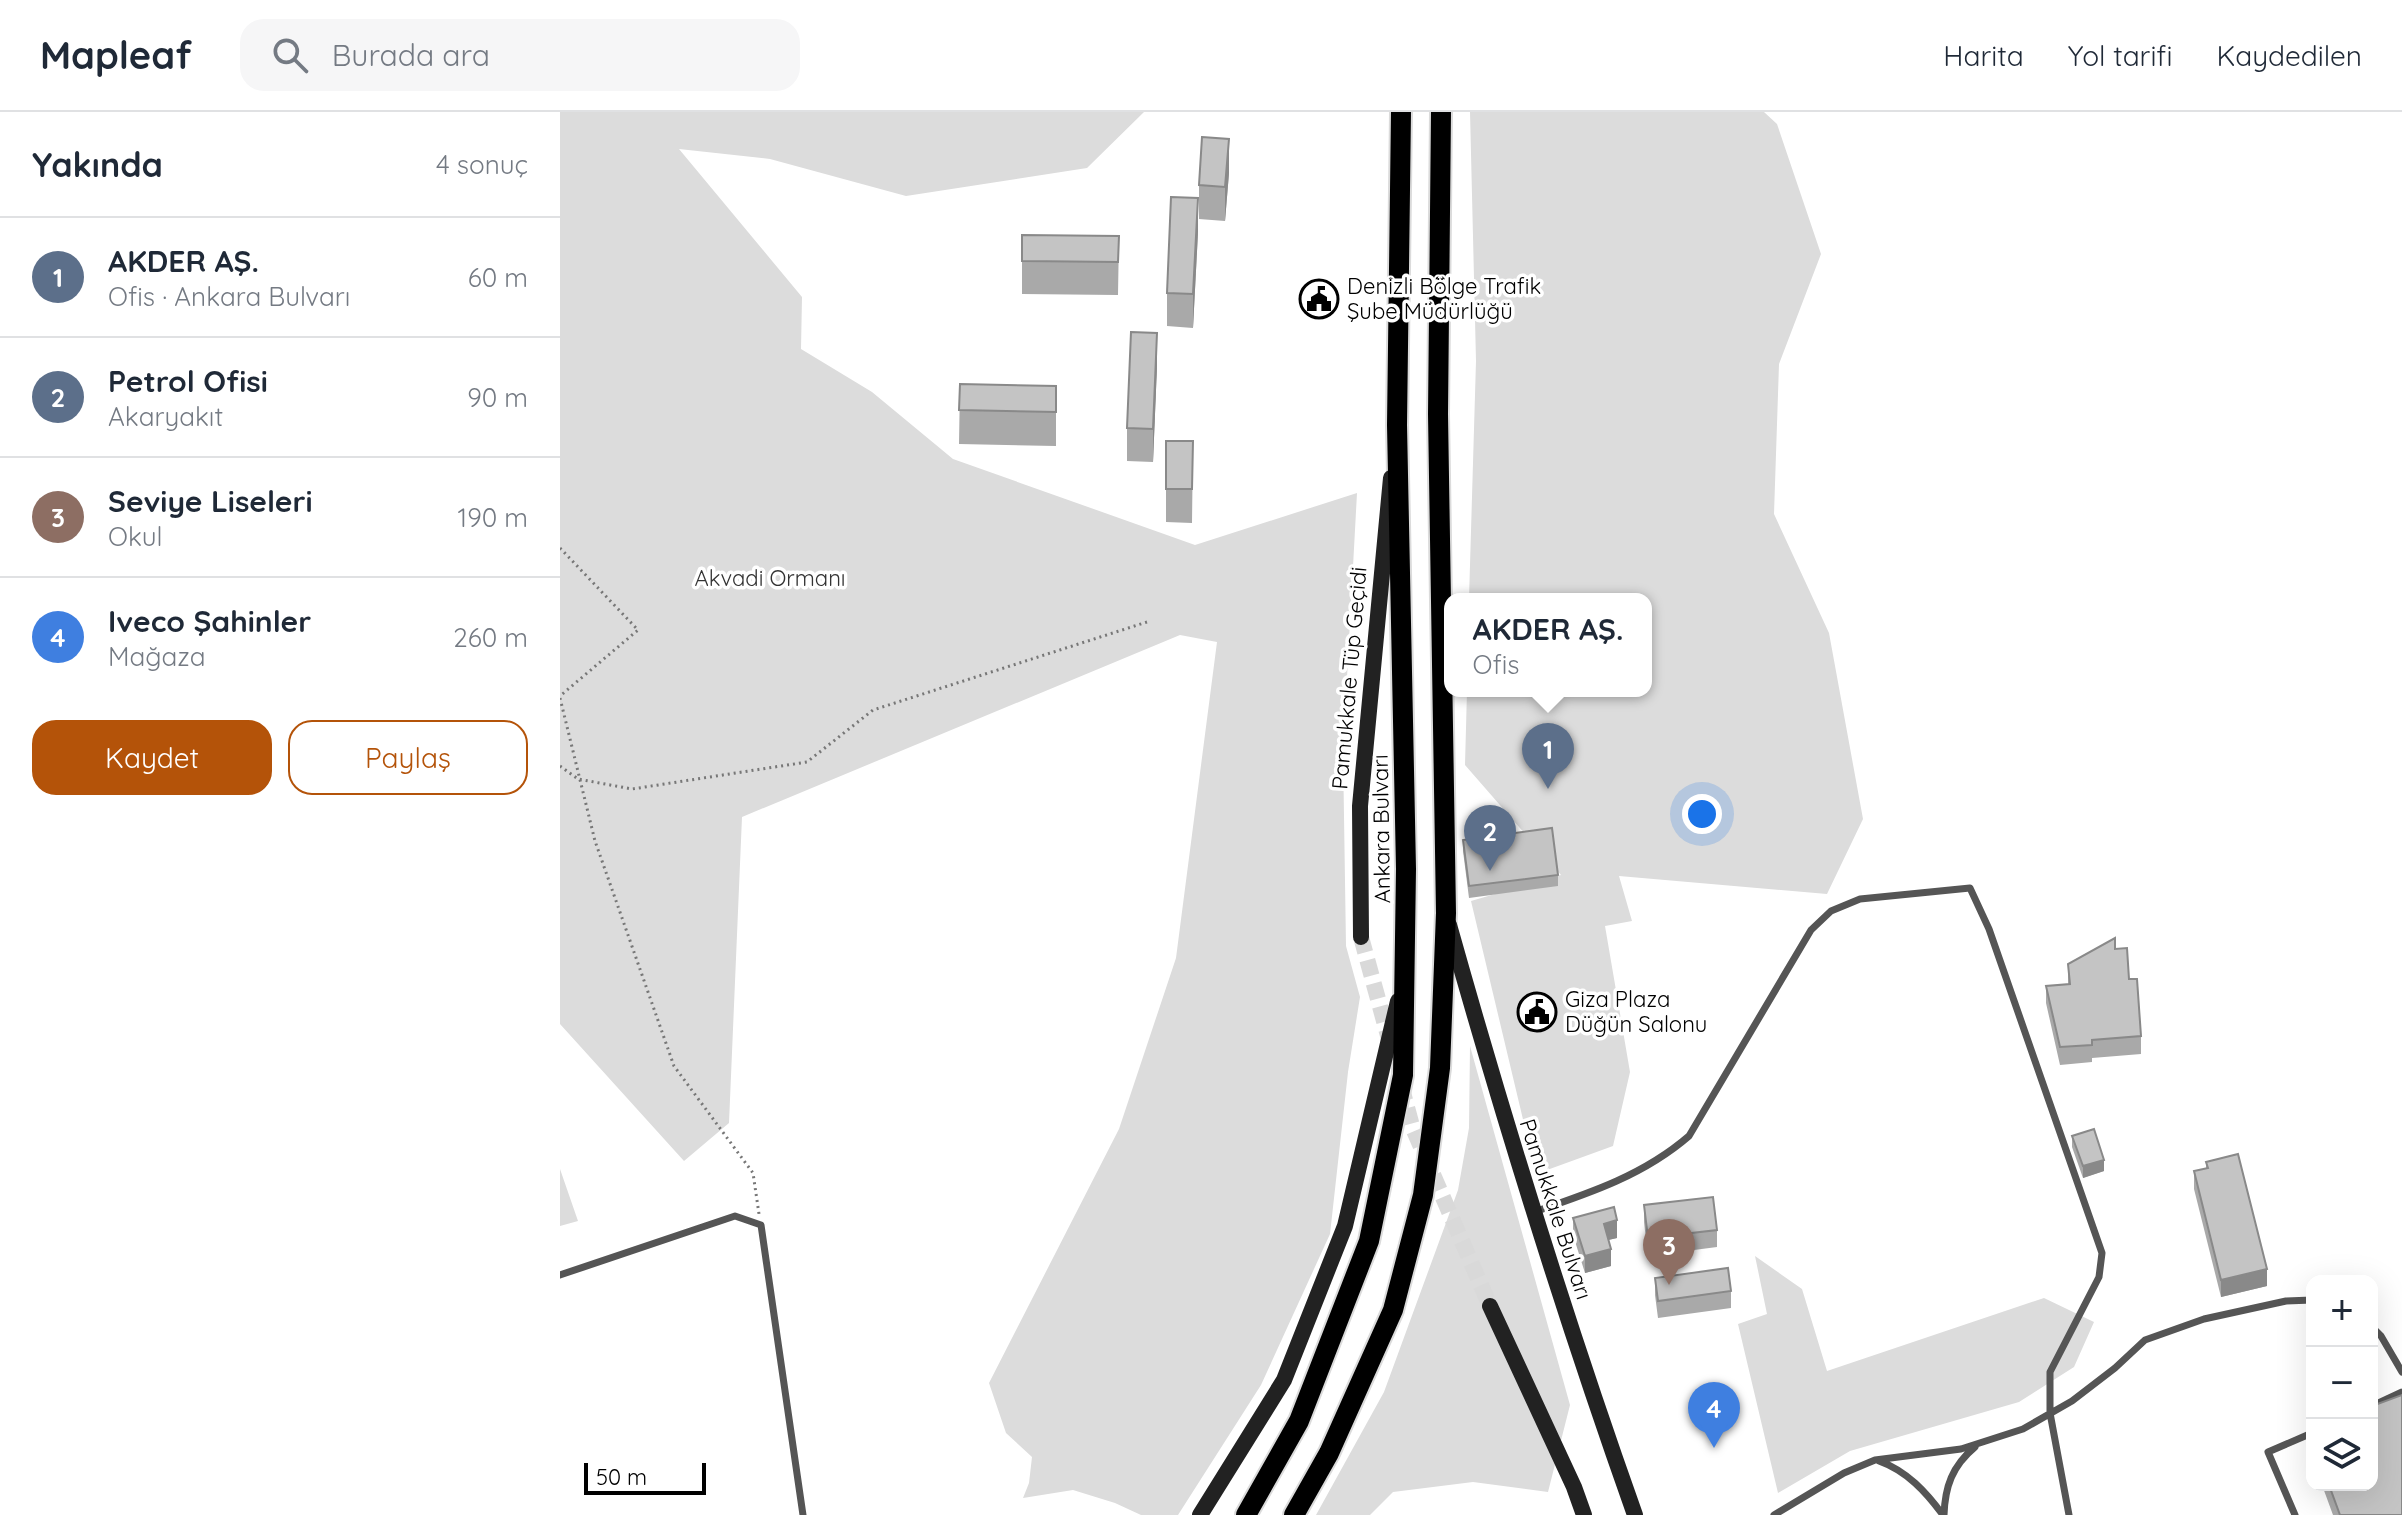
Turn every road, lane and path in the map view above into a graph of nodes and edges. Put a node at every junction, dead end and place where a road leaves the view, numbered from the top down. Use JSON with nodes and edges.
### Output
{"nodes":[{"id":1,"x":1401,"y":112,"type":"edge"},
{"id":2,"x":1441,"y":112,"type":"edge"},
{"id":3,"x":1397,"y":425,"type":"junction"},
{"id":4,"x":560,"y":548,"type":"edge"},
{"id":5,"x":1147,"y":622,"type":"dead end"},
{"id":6,"x":560,"y":697,"type":"edge"},
{"id":7,"x":560,"y":766,"type":"edge"},
{"id":8,"x":578,"y":779,"type":"junction"},
{"id":9,"x":1446,"y":913,"type":"junction"},
{"id":10,"x":1361,"y":937,"type":"tunnel mouth"},
{"id":11,"x":1407,"y":965,"type":"junction"},
{"id":12,"x":1534,"y":1212,"type":"junction"},
{"id":13,"x":761,"y":1225,"type":"junction"},
{"id":14,"x":560,"y":1275,"type":"edge"},
{"id":15,"x":2306,"y":1300,"type":"edge"},
{"id":16,"x":1490,"y":1306,"type":"tunnel mouth"},
{"id":17,"x":2378,"y":1333,"type":"edge"},
{"id":18,"x":2402,"y":1372,"type":"edge"},
{"id":19,"x":2402,"y":1392,"type":"edge"},
{"id":20,"x":2378,"y":1403,"type":"edge"},
{"id":21,"x":2050,"y":1413,"type":"junction"},
{"id":22,"x":2306,"y":1436,"type":"edge"},
{"id":23,"x":1980,"y":1443,"type":"junction"},
{"id":24,"x":1875,"y":1460,"type":"junction"},
{"id":25,"x":803,"y":1515,"type":"edge"},
{"id":26,"x":1200,"y":1515,"type":"edge"},
{"id":27,"x":1246,"y":1515,"type":"edge"},
{"id":28,"x":1294,"y":1515,"type":"edge"},
{"id":29,"x":1584,"y":1515,"type":"edge"},
{"id":30,"x":1635,"y":1515,"type":"edge"},
{"id":31,"x":1774,"y":1515,"type":"edge"},
{"id":32,"x":1944,"y":1515,"type":"edge"},
{"id":33,"x":2069,"y":1515,"type":"edge"},
{"id":34,"x":2295,"y":1515,"type":"edge"}],
"edges":[{"from":1,"to":3,"type":"main road","name":"Ankara Bulvarı"},
{"from":2,"to":9,"type":"main road"},
{"from":3,"to":10,"type":"main road","name":"Pamukkale Tüp Geçidi"},
{"from":3,"to":11,"type":"main road","name":"Ankara Bulvarı"},
{"from":4,"to":6,"type":"path"},
{"from":5,"to":8,"type":"path"},
{"from":6,"to":8,"type":"path"},
{"from":7,"to":8,"type":"path"},
{"from":8,"to":13,"type":"path"},
{"from":9,"to":12,"type":"main road","name":"Pamukkale Bulvarı"},
{"from":9,"to":28,"type":"main road"},
{"from":11,"to":26,"type":"main road"},
{"from":11,"to":27,"type":"main road","name":"Ankara Bulvarı"},
{"from":12,"to":21,"type":"lane"},
{"from":12,"to":30,"type":"main road","name":"Pamukkale Bulvarı"},
{"from":13,"to":14,"type":"lane"},
{"from":13,"to":25,"type":"lane"},
{"from":15,"to":21,"type":"lane"},
{"from":16,"to":29,"type":"main road"},
{"from":17,"to":18,"type":"lane"},
{"from":19,"to":20,"type":"lane"},
{"from":21,"to":23,"type":"lane"},
{"from":21,"to":33,"type":"lane"},
{"from":22,"to":34,"type":"lane"},
{"from":23,"to":24,"type":"lane"},
{"from":23,"to":32,"type":"lane"},
{"from":24,"to":31,"type":"lane"},
{"from":24,"to":32,"type":"lane"}]}
